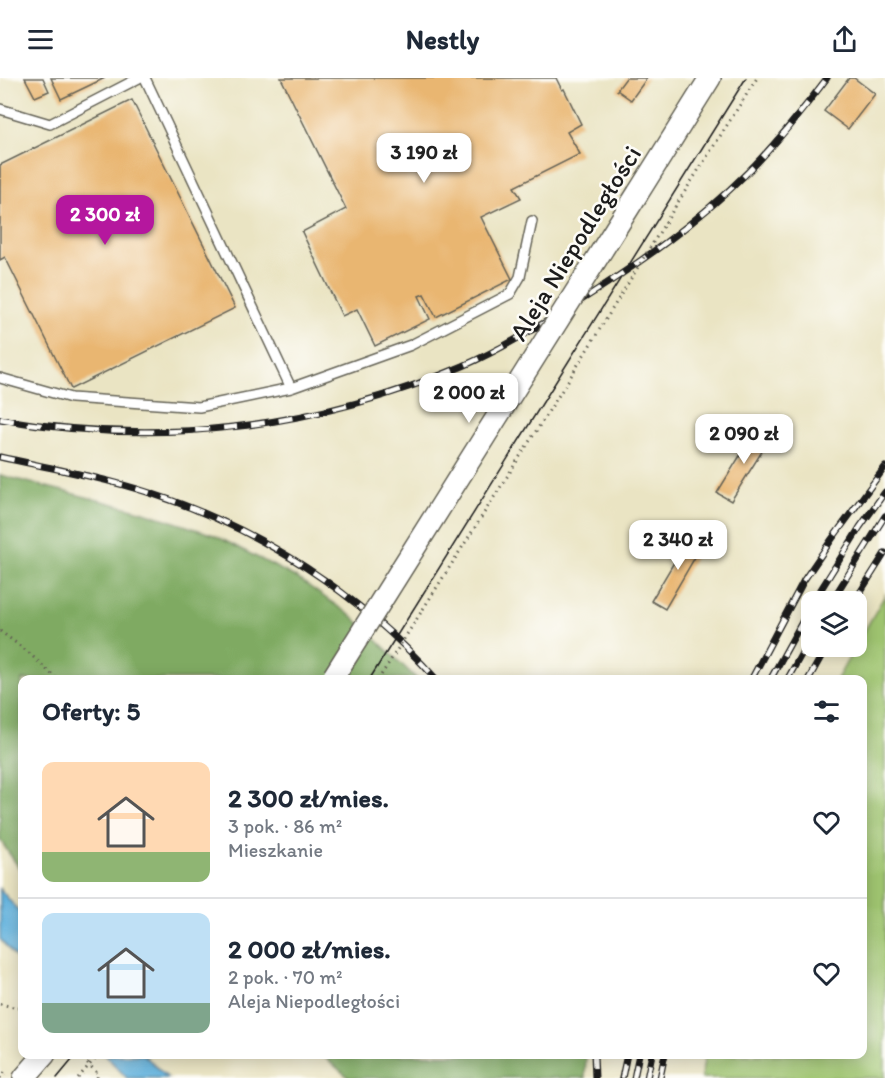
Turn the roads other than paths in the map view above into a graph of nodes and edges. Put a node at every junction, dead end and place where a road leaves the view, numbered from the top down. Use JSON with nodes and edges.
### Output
{"nodes":[{"id":1,"x":139,"y":78,"type":"edge"},
{"id":2,"x":145,"y":78,"type":"edge"},
{"id":3,"x":710,"y":78,"type":"edge"},
{"id":4,"x":0,"y":109,"type":"edge"},
{"id":5,"x":532,"y":220,"type":"dead end"},
{"id":6,"x":0,"y":378,"type":"edge"},
{"id":7,"x":291,"y":388,"type":"junction"},
{"id":8,"x":327,"y":674,"type":"edge"}],
"edges":[{"from":1,"to":4,"type":"lane"},
{"from":2,"to":7,"type":"lane"},
{"from":3,"to":8,"type":"street","name":"Aleja Niepodległości","bridge":true},
{"from":5,"to":7,"type":"lane"},
{"from":6,"to":7,"type":"lane"}]}
